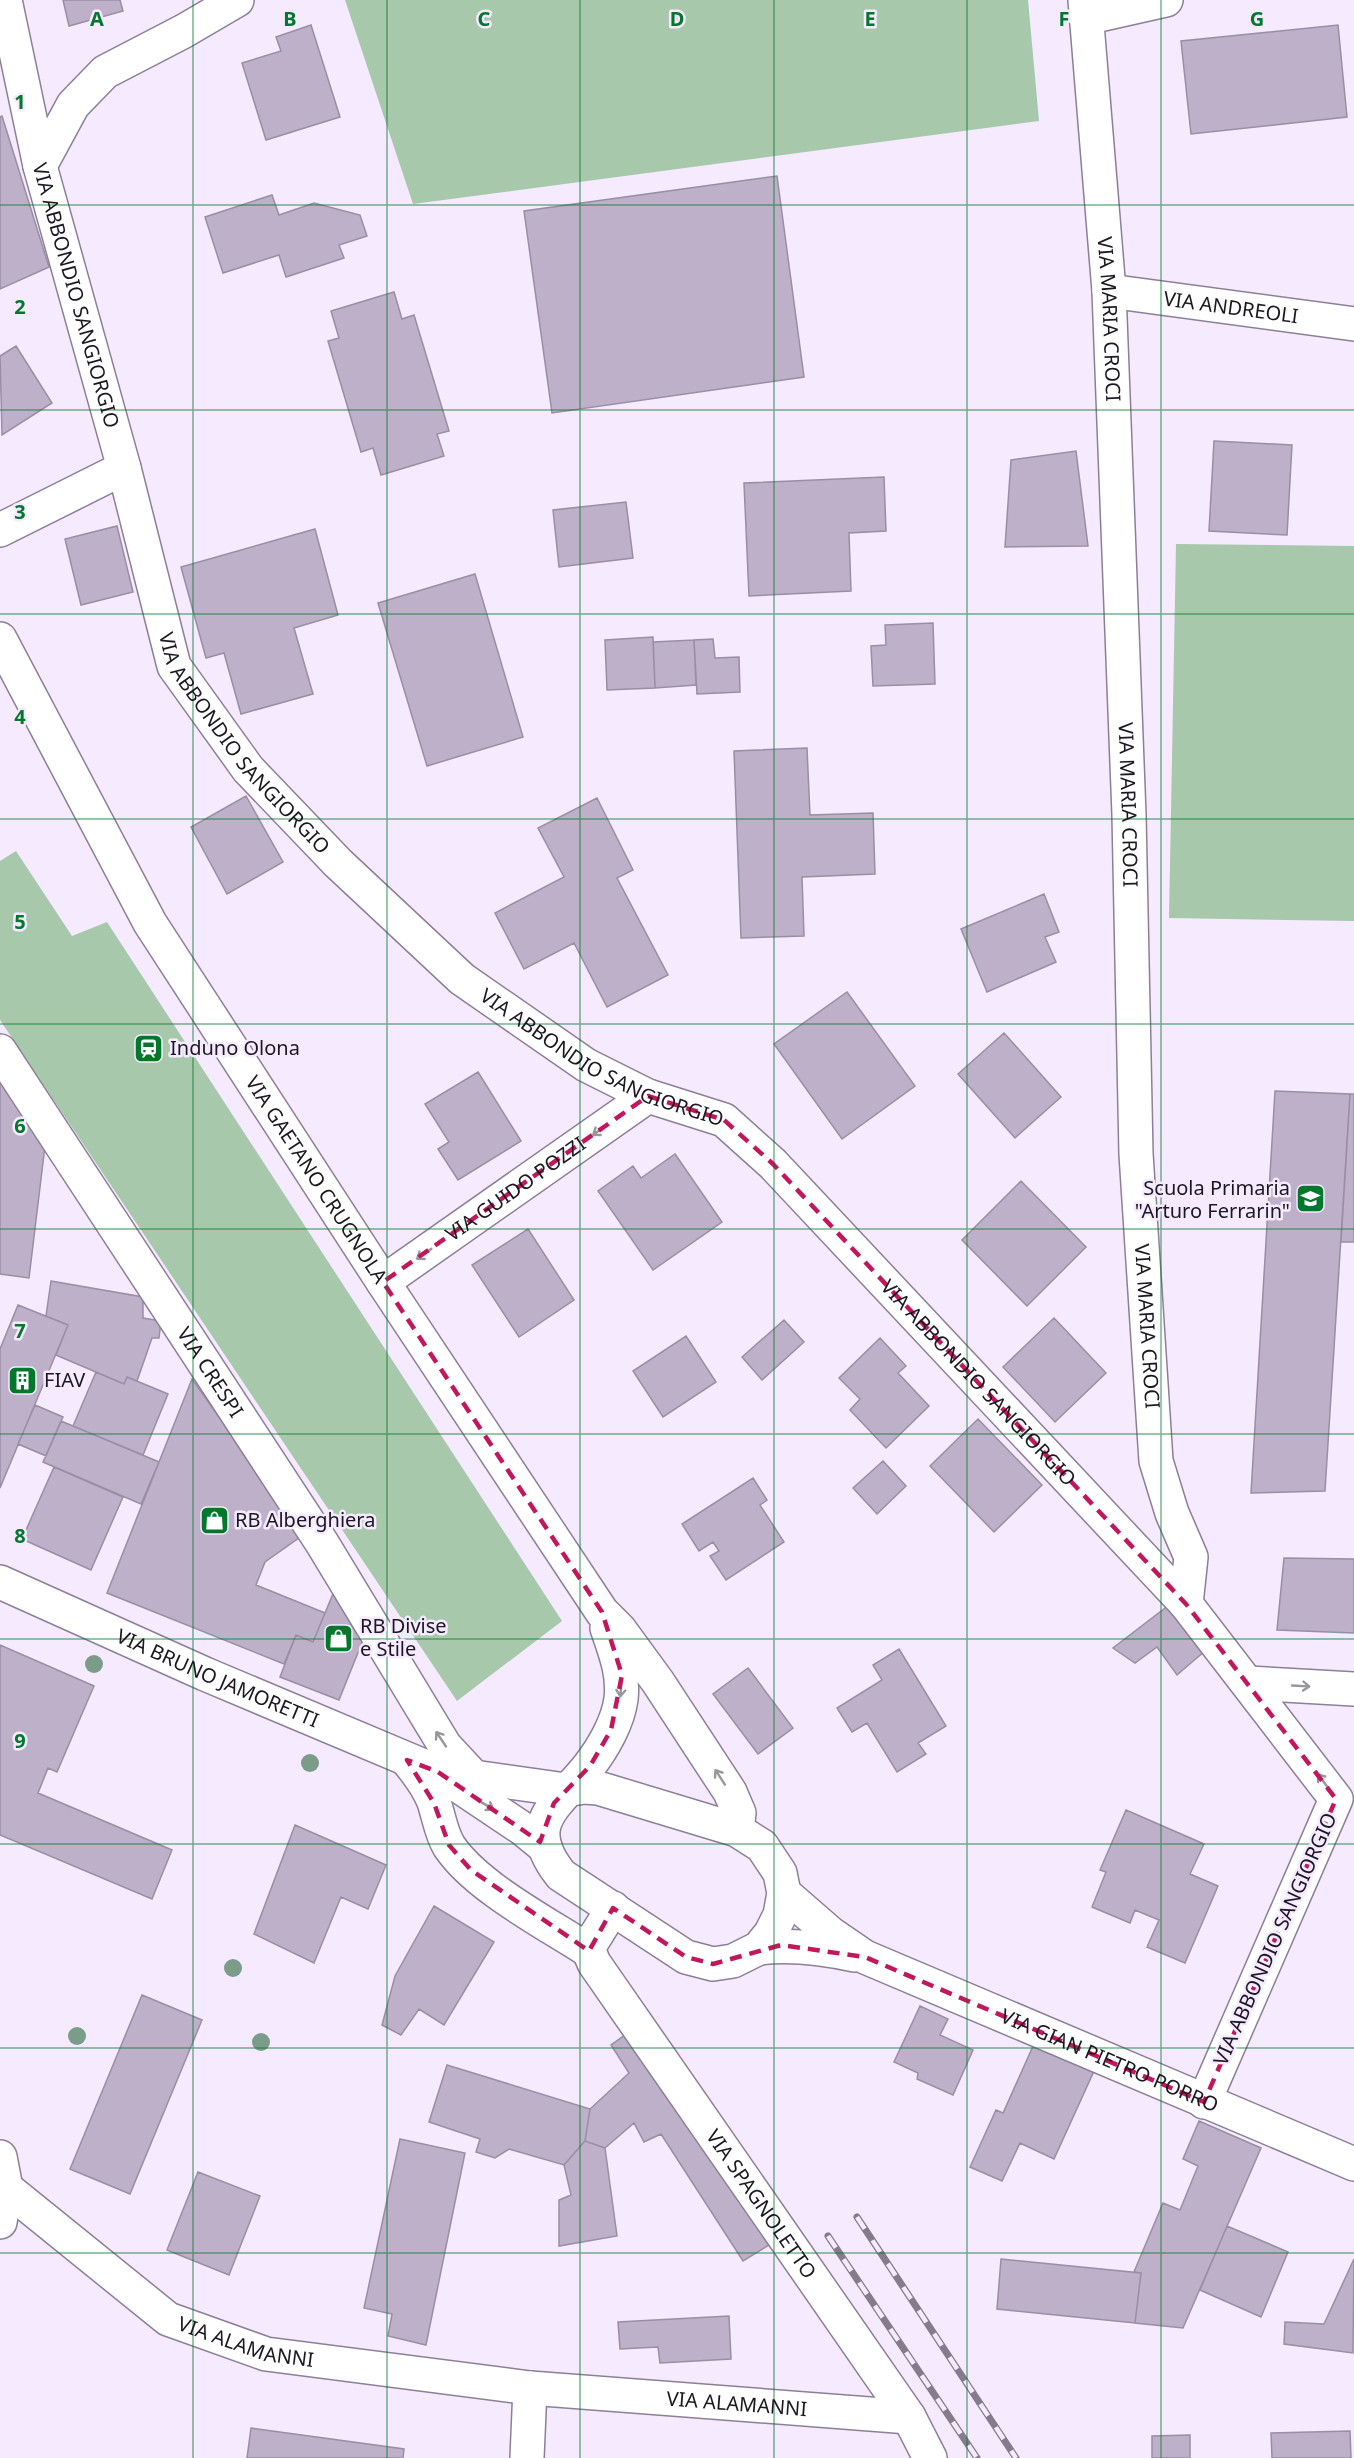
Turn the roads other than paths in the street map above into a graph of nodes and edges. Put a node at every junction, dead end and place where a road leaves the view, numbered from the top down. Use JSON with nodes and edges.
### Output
{"nodes":[{"id":1,"x":5,"y":0,"type":"edge"},
{"id":2,"x":237,"y":0,"type":"edge"},
{"id":3,"x":1166,"y":0,"type":"edge"},
{"id":4,"x":1086,"y":9,"type":"edge"},
{"id":5,"x":40,"y":166,"type":"junction"},
{"id":6,"x":1109,"y":291,"type":"junction"},
{"id":7,"x":1354,"y":324,"type":"edge"},
{"id":8,"x":124,"y":468,"type":"junction"},
{"id":9,"x":0,"y":530,"type":"edge"},
{"id":10,"x":0,"y":639,"type":"edge"},
{"id":11,"x":0,"y":1051,"type":"edge"},
{"id":12,"x":648,"y":1096,"type":"junction"},
{"id":13,"x":383,"y":1282,"type":"junction"},
{"id":14,"x":0,"y":1582,"type":"edge"},
{"id":15,"x":1186,"y":1604,"type":"junction"},
{"id":16,"x":602,"y":1612,"type":"junction"},
{"id":17,"x":1248,"y":1683,"type":"junction"},
{"id":18,"x":1354,"y":1689,"type":"edge"},
{"id":19,"x":415,"y":1698,"type":"junction"},
{"id":20,"x":393,"y":1754,"type":"junction"},
{"id":21,"x":438,"y":1772,"type":"junction"},
{"id":22,"x":472,"y":1775,"type":"junction"},
{"id":23,"x":566,"y":1790,"type":"junction"},
{"id":24,"x":737,"y":1830,"type":"junction"},
{"id":25,"x":545,"y":1846,"type":"junction"},
{"id":26,"x":784,"y":1893,"type":"junction"},
{"id":27,"x":613,"y":1908,"type":"junction"},
{"id":28,"x":759,"y":1948,"type":"junction"},
{"id":29,"x":590,"y":1951,"type":"junction"},
{"id":30,"x":865,"y":1957,"type":"junction"},
{"id":31,"x":1204,"y":2102,"type":"junction"},
{"id":32,"x":1354,"y":2164,"type":"edge"},
{"id":33,"x":3,"y":2173,"type":"edge"},
{"id":34,"x":0,"y":2222,"type":"edge"},
{"id":35,"x":530,"y":2388,"type":"junction"},
{"id":36,"x":909,"y":2417,"type":"junction"},
{"id":37,"x":527,"y":2458,"type":"edge"},
{"id":38,"x":930,"y":2458,"type":"edge"}],
"edges":[{"from":1,"to":5,"type":"street","name":"VIA ABBONDIO SANGIORGIO"},
{"from":2,"to":5,"type":"street"},
{"from":3,"to":4,"type":"street"},
{"from":4,"to":6,"type":"street","name":"VIA MARIA CROCI"},
{"from":5,"to":8,"type":"street","name":"VIA ABBONDIO SANGIORGIO"},
{"from":6,"to":7,"type":"street","name":"VIA ANDREOLI"},
{"from":6,"to":15,"type":"street","name":"VIA MARIA CROCI"},
{"from":8,"to":9,"type":"street"},
{"from":8,"to":12,"type":"street","name":"VIA ABBONDIO SANGIORGIO"},
{"from":10,"to":13,"type":"street","name":"VIA GAETANO CRUGNOLA"},
{"from":11,"to":19,"type":"street","name":"VIA CRESPI"},
{"from":12,"to":13,"type":"street","name":"VIA GUIDO POZZI","one_way":true},
{"from":12,"to":15,"type":"street","name":"VIA ABBONDIO SANGIORGIO"},
{"from":13,"to":16,"type":"street","name":"VIA GAETANO CRUGNOLA"},
{"from":14,"to":20,"type":"street","name":"VIA BRUNO JAMORETTI"},
{"from":15,"to":17,"type":"street","name":"VIA ABBONDIO SANGIORGIO"},
{"from":16,"to":23,"type":"street","name":"VIA GAETANO CRUGNOLA","one_way":true},
{"from":24,"to":16,"type":"street","name":"VIA GAETANO CRUGNOLA","one_way":true},
{"from":17,"to":18,"type":"street","one_way":true},
{"from":31,"to":17,"type":"street","name":"VIA ABBONDIO SANGIORGIO","one_way":true},
{"from":19,"to":20,"type":"street"},
{"from":22,"to":19,"type":"street","name":"VIA CRESPI","one_way":true},
{"from":20,"to":21,"type":"street","name":"VIA BRUNO JAMORETTI"},
{"from":20,"to":29,"type":"street","name":"VIA SPAGNOLETTO"},
{"from":21,"to":22,"type":"street","name":"VIA BRUNO JAMORETTI"},
{"from":21,"to":25,"type":"street","name":"VIA BRUNO JAMORETTI","one_way":true},
{"from":22,"to":23,"type":"street","name":"VIA BRUNO JAMORETTI"},
{"from":23,"to":24,"type":"street","name":"VIA BRUNO JAMORETTI"},
{"from":23,"to":25,"type":"street"},
{"from":24,"to":26,"type":"street","name":"VIA BRUNO JAMORETTI"},
{"from":25,"to":27,"type":"street","name":"VIA BRUNO JAMORETTI"},
{"from":26,"to":28,"type":"street","name":"VIA BRUNO JAMORETTI"},
{"from":26,"to":30,"type":"street","name":"VIA GIAN PIETRO PORRO"},
{"from":27,"to":28,"type":"street","name":"VIA BRUNO JAMORETTI"},
{"from":27,"to":29,"type":"street"},
{"from":28,"to":30,"type":"street","name":"VIA GIAN PIETRO PORRO"},
{"from":29,"to":36,"type":"street","name":"VIA SPAGNOLETTO"},
{"from":30,"to":31,"type":"street","name":"VIA GIAN PIETRO PORRO"},
{"from":31,"to":32,"type":"street","name":"VIA GIAN PIETRO PORRO"},
{"from":33,"to":34,"type":"street"},
{"from":33,"to":35,"type":"street","name":"VIA ALAMANNI"},
{"from":35,"to":36,"type":"street","name":"VIA ALAMANNI"},
{"from":35,"to":37,"type":"street"},
{"from":36,"to":38,"type":"street","name":"VIA SPAGNOLETTO"}]}
